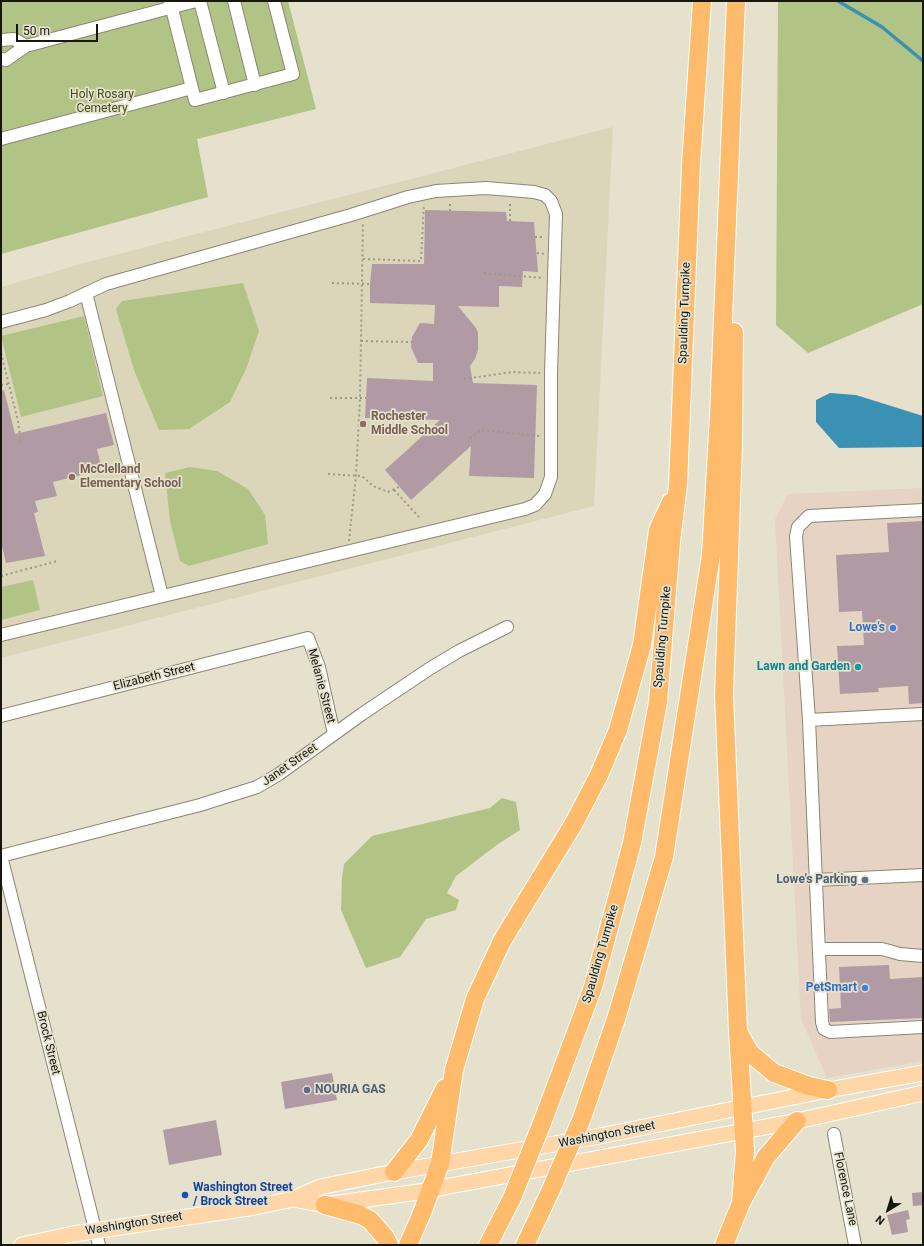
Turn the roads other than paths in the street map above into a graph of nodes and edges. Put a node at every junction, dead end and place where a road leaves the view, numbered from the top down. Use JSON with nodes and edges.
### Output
{"nodes":[{"id":1,"x":196,"y":1,"type":"edge"},
{"id":2,"x":200,"y":1,"type":"edge"},
{"id":3,"x":234,"y":1,"type":"edge"},
{"id":4,"x":274,"y":1,"type":"edge"},
{"id":5,"x":702,"y":1,"type":"edge"},
{"id":6,"x":736,"y":1,"type":"edge"},
{"id":7,"x":171,"y":4,"type":"edge"},
{"id":8,"x":1,"y":40,"type":"edge"},
{"id":9,"x":26,"y":46,"type":"junction"},
{"id":10,"x":1,"y":59,"type":"edge"},
{"id":11,"x":255,"y":84,"type":"junction"},
{"id":12,"x":192,"y":88,"type":"junction"},
{"id":13,"x":224,"y":93,"type":"junction"},
{"id":14,"x":1,"y":139,"type":"edge"},
{"id":15,"x":726,"y":227,"type":"junction"},
{"id":16,"x":86,"y":293,"type":"junction"},
{"id":17,"x":1,"y":322,"type":"edge"},
{"id":18,"x":678,"y":485,"type":"junction"},
{"id":19,"x":923,"y":510,"type":"edge"},
{"id":20,"x":162,"y":596,"type":"junction"},
{"id":21,"x":508,"y":627,"type":"dead end"},
{"id":22,"x":1,"y":635,"type":"edge"},
{"id":23,"x":308,"y":638,"type":"joint"},
{"id":24,"x":923,"y":714,"type":"edge"},
{"id":25,"x":1,"y":716,"type":"edge"},
{"id":26,"x":809,"y":720,"type":"junction"},
{"id":27,"x":334,"y":734,"type":"junction"},
{"id":28,"x":1,"y":856,"type":"edge"},
{"id":29,"x":923,"y":875,"type":"edge"},
{"id":30,"x":816,"y":880,"type":"junction"},
{"id":31,"x":819,"y":949,"type":"junction"},
{"id":32,"x":923,"y":956,"type":"edge"},
{"id":33,"x":923,"y":1026,"type":"edge"},
{"id":34,"x":738,"y":1031,"type":"junction"},
{"id":35,"x":454,"y":1070,"type":"junction"},
{"id":36,"x":923,"y":1073,"type":"edge"},
{"id":37,"x":828,"y":1090,"type":"junction"},
{"id":38,"x":923,"y":1094,"type":"edge"},
{"id":39,"x":741,"y":1108,"type":"junction"},
{"id":40,"x":798,"y":1121,"type":"junction"},
{"id":41,"x":744,"y":1130,"type":"junction"},
{"id":42,"x":834,"y":1134,"type":"dead end"},
{"id":43,"x":440,"y":1164,"type":"junction"},
{"id":44,"x":394,"y":1172,"type":"junction"},
{"id":45,"x":431,"y":1190,"type":"junction"},
{"id":46,"x":293,"y":1199,"type":"junction"},
{"id":47,"x":741,"y":1203,"type":"junction"},
{"id":48,"x":325,"y":1205,"type":"junction"},
{"id":49,"x":96,"y":1230,"type":"junction"},
{"id":50,"x":22,"y":1245,"type":"edge"},
{"id":51,"x":99,"y":1245,"type":"edge"},
{"id":52,"x":389,"y":1245,"type":"edge"},
{"id":53,"x":408,"y":1245,"type":"edge"},
{"id":54,"x":488,"y":1245,"type":"edge"},
{"id":55,"x":525,"y":1245,"type":"edge"},
{"id":56,"x":724,"y":1245,"type":"edge"},
{"id":57,"x":855,"y":1245,"type":"edge"}],
"edges":[{"from":1,"to":7,"type":"street"},
{"from":2,"to":13,"type":"street"},
{"from":3,"to":11,"type":"street"},
{"from":4,"to":11,"type":"street"},
{"from":5,"to":18,"type":"highway","name":"Spaulding Turnpike"},
{"from":6,"to":15,"type":"highway"},
{"from":7,"to":9,"type":"street"},
{"from":7,"to":12,"type":"street"},
{"from":8,"to":9,"type":"street"},
{"from":9,"to":10,"type":"street"},
{"from":11,"to":13,"type":"street"},
{"from":12,"to":13,"type":"street"},
{"from":12,"to":14,"type":"street"},
{"from":15,"to":34,"type":"highway"},
{"from":15,"to":55,"type":"highway","bridge":true},
{"from":16,"to":17,"type":"street"},
{"from":16,"to":20,"type":"street"},
{"from":16,"to":20,"type":"street"},
{"from":18,"to":35,"type":"highway"},
{"from":18,"to":54,"type":"highway","name":"Spaulding Turnpike","bridge":true},
{"from":19,"to":26,"type":"street"},
{"from":20,"to":22,"type":"street"},
{"from":21,"to":27,"type":"street","name":"Janet Street"},
{"from":23,"to":25,"type":"street","name":"Elizabeth Street"},
{"from":23,"to":27,"type":"street","name":"Melanie Street"},
{"from":24,"to":26,"type":"street"},
{"from":26,"to":30,"type":"street"},
{"from":27,"to":28,"type":"street","name":"Janet Street"},
{"from":28,"to":49,"type":"street","name":"Brock Street"},
{"from":29,"to":30,"type":"street"},
{"from":30,"to":31,"type":"street"},
{"from":31,"to":32,"type":"street"},
{"from":31,"to":33,"type":"street"},
{"from":34,"to":37,"type":"highway"},
{"from":34,"to":39,"type":"highway"},
{"from":35,"to":43,"type":"highway"},
{"from":35,"to":44,"type":"highway"},
{"from":36,"to":37,"type":"main road","name":"Washington Street"},
{"from":37,"to":39,"type":"main road","name":"Washington Street"},
{"from":38,"to":40,"type":"main road","name":"Washington Street"},
{"from":39,"to":41,"type":"highway"},
{"from":39,"to":43,"type":"main road","name":"Washington Street"},
{"from":40,"to":41,"type":"main road","name":"Washington Street"},
{"from":40,"to":47,"type":"highway"},
{"from":41,"to":45,"type":"main road","name":"Washington Street"},
{"from":41,"to":47,"type":"highway"},
{"from":42,"to":57,"type":"street","name":"Florence Lane"},
{"from":43,"to":44,"type":"main road","name":"Washington Street"},
{"from":43,"to":45,"type":"highway"},
{"from":44,"to":46,"type":"main road","name":"Washington Street"},
{"from":45,"to":48,"type":"main road","name":"Washington Street"},
{"from":45,"to":53,"type":"highway"},
{"from":46,"to":48,"type":"main road","name":"Washington Street"},
{"from":46,"to":49,"type":"main road","name":"Washington Street"},
{"from":47,"to":56,"type":"highway"},
{"from":48,"to":52,"type":"highway"},
{"from":49,"to":50,"type":"main road","name":"Washington Street"},
{"from":49,"to":51,"type":"street","name":"Brock Street"}]}
